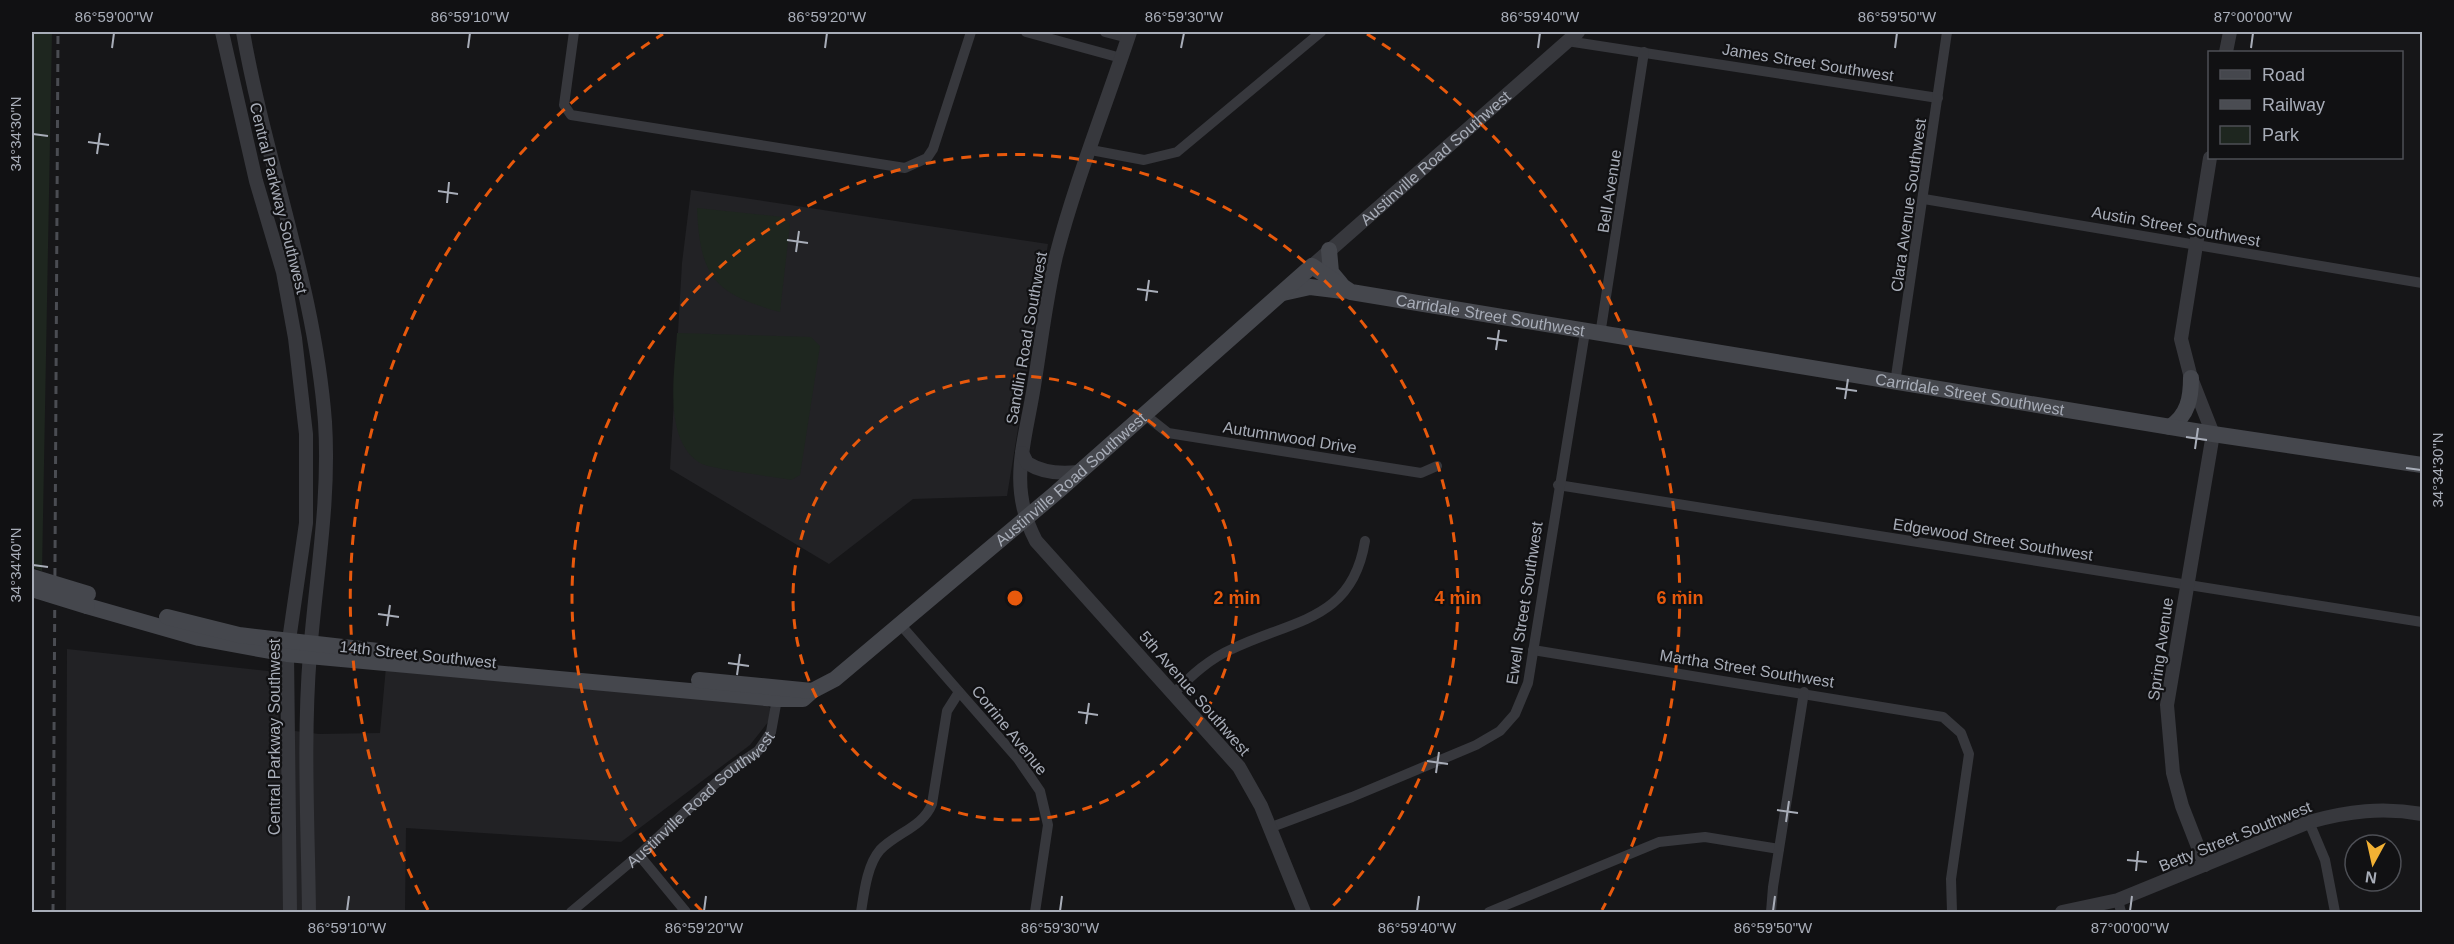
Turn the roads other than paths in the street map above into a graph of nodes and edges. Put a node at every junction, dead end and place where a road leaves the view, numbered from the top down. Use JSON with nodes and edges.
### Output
{"nodes":[{"id":1,"x":222,"y":32,"type":"edge"},
{"id":2,"x":243,"y":32,"type":"edge"},
{"id":3,"x":574,"y":32,"type":"edge"},
{"id":4,"x":971,"y":32,"type":"edge"},
{"id":5,"x":1026,"y":32,"type":"edge"},
{"id":6,"x":1105,"y":32,"type":"edge"},
{"id":7,"x":1321,"y":32,"type":"edge"},
{"id":8,"x":1578,"y":32,"type":"edge"},
{"id":9,"x":1947,"y":32,"type":"edge"},
{"id":10,"x":2230,"y":32,"type":"edge"},
{"id":11,"x":1129,"y":35,"type":"edge"},
{"id":12,"x":1567,"y":41,"type":"junction"},
{"id":13,"x":2226,"y":51,"type":"edge"},
{"id":14,"x":1644,"y":52,"type":"junction"},
{"id":15,"x":1121,"y":58,"type":"junction"},
{"id":16,"x":1938,"y":98,"type":"junction"},
{"id":17,"x":1091,"y":150,"type":"junction"},
{"id":18,"x":2210,"y":159,"type":"edge"},
{"id":19,"x":1924,"y":199,"type":"junction"},
{"id":20,"x":2196,"y":246,"type":"junction"},
{"id":21,"x":1329,"y":250,"type":"junction"},
{"id":22,"x":1312,"y":266,"type":"junction"},
{"id":23,"x":2422,"y":283,"type":"edge"},
{"id":24,"x":1351,"y":292,"type":"junction"},
{"id":25,"x":1282,"y":293,"type":"junction"},
{"id":26,"x":1592,"y":334,"type":"junction"},
{"id":27,"x":2191,"y":378,"type":"junction"},
{"id":28,"x":1895,"y":382,"type":"junction"},
{"id":29,"x":1144,"y":414,"type":"junction"},
{"id":30,"x":2170,"y":427,"type":"junction"},
{"id":31,"x":2213,"y":434,"type":"junction"},
{"id":32,"x":1022,"y":453,"type":"junction"},
{"id":33,"x":2422,"y":465,"type":"edge"},
{"id":34,"x":1437,"y":466,"type":"dead end"},
{"id":35,"x":1078,"y":472,"type":"junction"},
{"id":36,"x":1558,"y":485,"type":"junction"},
{"id":37,"x":1024,"y":518,"type":"junction"},
{"id":38,"x":1365,"y":541,"type":"dead end"},
{"id":39,"x":32,"y":577,"type":"edge"},
{"id":40,"x":2186,"y":585,"type":"junction"},
{"id":41,"x":32,"y":589,"type":"edge"},
{"id":42,"x":88,"y":600,"type":"junction"},
{"id":43,"x":2422,"y":622,"type":"edge"},
{"id":44,"x":899,"y":623,"type":"junction"},
{"id":45,"x":288,"y":648,"type":"junction"},
{"id":46,"x":310,"y":650,"type":"junction"},
{"id":47,"x":1533,"y":650,"type":"junction"},
{"id":48,"x":812,"y":691,"type":"junction"},
{"id":49,"x":960,"y":692,"type":"junction"},
{"id":50,"x":1174,"y":693,"type":"junction"},
{"id":51,"x":1804,"y":693,"type":"junction"},
{"id":52,"x":777,"y":699,"type":"junction"},
{"id":53,"x":2422,"y":814,"type":"edge"},
{"id":54,"x":2309,"y":822,"type":"junction"},
{"id":55,"x":1269,"y":828,"type":"junction"},
{"id":56,"x":1779,"y":849,"type":"junction"},
{"id":57,"x":639,"y":855,"type":"junction"},
{"id":58,"x":2205,"y":865,"type":"junction"},
{"id":59,"x":2119,"y":906,"type":"edge"},
{"id":60,"x":290,"y":912,"type":"edge"},
{"id":61,"x":309,"y":912,"type":"edge"},
{"id":62,"x":571,"y":912,"type":"edge"},
{"id":63,"x":686,"y":912,"type":"edge"},
{"id":64,"x":861,"y":912,"type":"edge"},
{"id":65,"x":1035,"y":912,"type":"edge"},
{"id":66,"x":1304,"y":912,"type":"edge"},
{"id":67,"x":1489,"y":912,"type":"edge"},
{"id":68,"x":1771,"y":912,"type":"edge"},
{"id":69,"x":1952,"y":912,"type":"edge"},
{"id":70,"x":2062,"y":912,"type":"edge"},
{"id":71,"x":2335,"y":912,"type":"edge"}],
"edges":[{"from":1,"to":45,"type":"street","name":"Central Parkway Southwest"},
{"from":2,"to":46,"type":"street","name":"Central Parkway Southwest"},
{"from":3,"to":4,"type":"street"},
{"from":5,"to":15,"type":"street"},
{"from":6,"to":11,"type":"street"},
{"from":7,"to":17,"type":"street"},
{"from":8,"to":12,"type":"street","name":"Austinville Road Southwest"},
{"from":9,"to":16,"type":"street","name":"Clara Avenue Southwest"},
{"from":10,"to":13,"type":"street"},
{"from":11,"to":15,"type":"street","name":"Sandlin Road Southwest"},
{"from":12,"to":14,"type":"street","name":"James Street Southwest"},
{"from":12,"to":21,"type":"street","name":"Austinville Road Southwest"},
{"from":14,"to":16,"type":"street","name":"James Street Southwest"},
{"from":14,"to":26,"type":"street","name":"Bell Avenue"},
{"from":15,"to":17,"type":"street","name":"Sandlin Road Southwest"},
{"from":16,"to":19,"type":"street","name":"Clara Avenue Southwest"},
{"from":17,"to":32,"type":"street","name":"Sandlin Road Southwest"},
{"from":18,"to":20,"type":"street"},
{"from":19,"to":20,"type":"street","name":"Austin Street Southwest"},
{"from":19,"to":28,"type":"street","name":"Clara Avenue Southwest"},
{"from":20,"to":23,"type":"street","name":"Austin Street Southwest"},
{"from":20,"to":27,"type":"street"},
{"from":21,"to":22,"type":"street","name":"Austinville Road Southwest"},
{"from":21,"to":24,"type":"main road"},
{"from":22,"to":24,"type":"main road","name":"Carridale Street Southwest"},
{"from":22,"to":25,"type":"main road","name":"Austinville Road Southwest"},
{"from":24,"to":25,"type":"main road"},
{"from":24,"to":26,"type":"main road","name":"Carridale Street Southwest"},
{"from":25,"to":29,"type":"main road","name":"Austinville Road Southwest"},
{"from":26,"to":28,"type":"main road","name":"Carridale Street Southwest"},
{"from":26,"to":36,"type":"street","name":"Ewell Street Southwest"},
{"from":27,"to":30,"type":"main road"},
{"from":27,"to":31,"type":"street"},
{"from":28,"to":30,"type":"main road","name":"Carridale Street Southwest"},
{"from":29,"to":34,"type":"street","name":"Autumnwood Drive"},
{"from":29,"to":35,"type":"main road","name":"Austinville Road Southwest"},
{"from":30,"to":31,"type":"main road","name":"Carridale Street Southwest"},
{"from":31,"to":33,"type":"main road","name":"Carridale Street Southwest"},
{"from":31,"to":40,"type":"street","name":"Spring Avenue"},
{"from":32,"to":35,"type":"street"},
{"from":32,"to":37,"type":"street","name":"Sandlin Road Southwest"},
{"from":35,"to":37,"type":"main road","name":"Austinville Road Southwest"},
{"from":36,"to":40,"type":"street","name":"Edgewood Street Southwest"},
{"from":36,"to":47,"type":"street","name":"Ewell Street Southwest"},
{"from":37,"to":44,"type":"main road","name":"Austinville Road Southwest"},
{"from":37,"to":50,"type":"street","name":"5th Avenue Southwest"},
{"from":38,"to":50,"type":"street"},
{"from":39,"to":42,"type":"main road","name":"14th Street Southwest","bridge":true},
{"from":40,"to":43,"type":"street","name":"Edgewood Street Southwest"},
{"from":40,"to":58,"type":"street","name":"Spring Avenue"},
{"from":41,"to":42,"type":"main road","name":"14th Street Southwest","bridge":true},
{"from":42,"to":45,"type":"main road","name":"14th Street Southwest"},
{"from":44,"to":48,"type":"main road","name":"Austinville Road Southwest"},
{"from":44,"to":49,"type":"street","name":"Corrine Avenue"},
{"from":45,"to":46,"type":"main road","name":"14th Street Southwest"},
{"from":45,"to":60,"type":"street","name":"Central Parkway Southwest"},
{"from":46,"to":48,"type":"main road","name":"14th Street Southwest"},
{"from":46,"to":52,"type":"main road","name":"14th Street Southwest"},
{"from":46,"to":61,"type":"street","name":"Central Parkway Southwest"},
{"from":47,"to":51,"type":"street","name":"Martha Street Southwest"},
{"from":47,"to":55,"type":"street","name":"Ewell Street Southwest"},
{"from":48,"to":52,"type":"main road","name":"Austinville Road Southwest"},
{"from":49,"to":64,"type":"street"},
{"from":49,"to":65,"type":"street","name":"Corrine Avenue"},
{"from":50,"to":55,"type":"street","name":"5th Avenue Southwest"},
{"from":51,"to":56,"type":"street"},
{"from":51,"to":69,"type":"street","name":"Martha Street Southwest"},
{"from":52,"to":57,"type":"street","name":"Austinville Road Southwest"},
{"from":53,"to":54,"type":"street","name":"Betty Street Southwest"},
{"from":54,"to":58,"type":"street","name":"Betty Street Southwest"},
{"from":54,"to":71,"type":"street"},
{"from":55,"to":66,"type":"street","name":"5th Avenue Southwest"},
{"from":56,"to":67,"type":"street"},
{"from":56,"to":68,"type":"street"},
{"from":57,"to":62,"type":"street","name":"Austinville Road Southwest"},
{"from":57,"to":63,"type":"street"},
{"from":58,"to":59,"type":"street","name":"Betty Street Southwest"},
{"from":59,"to":70,"type":"street","name":"Betty Street Southwest"}]}
